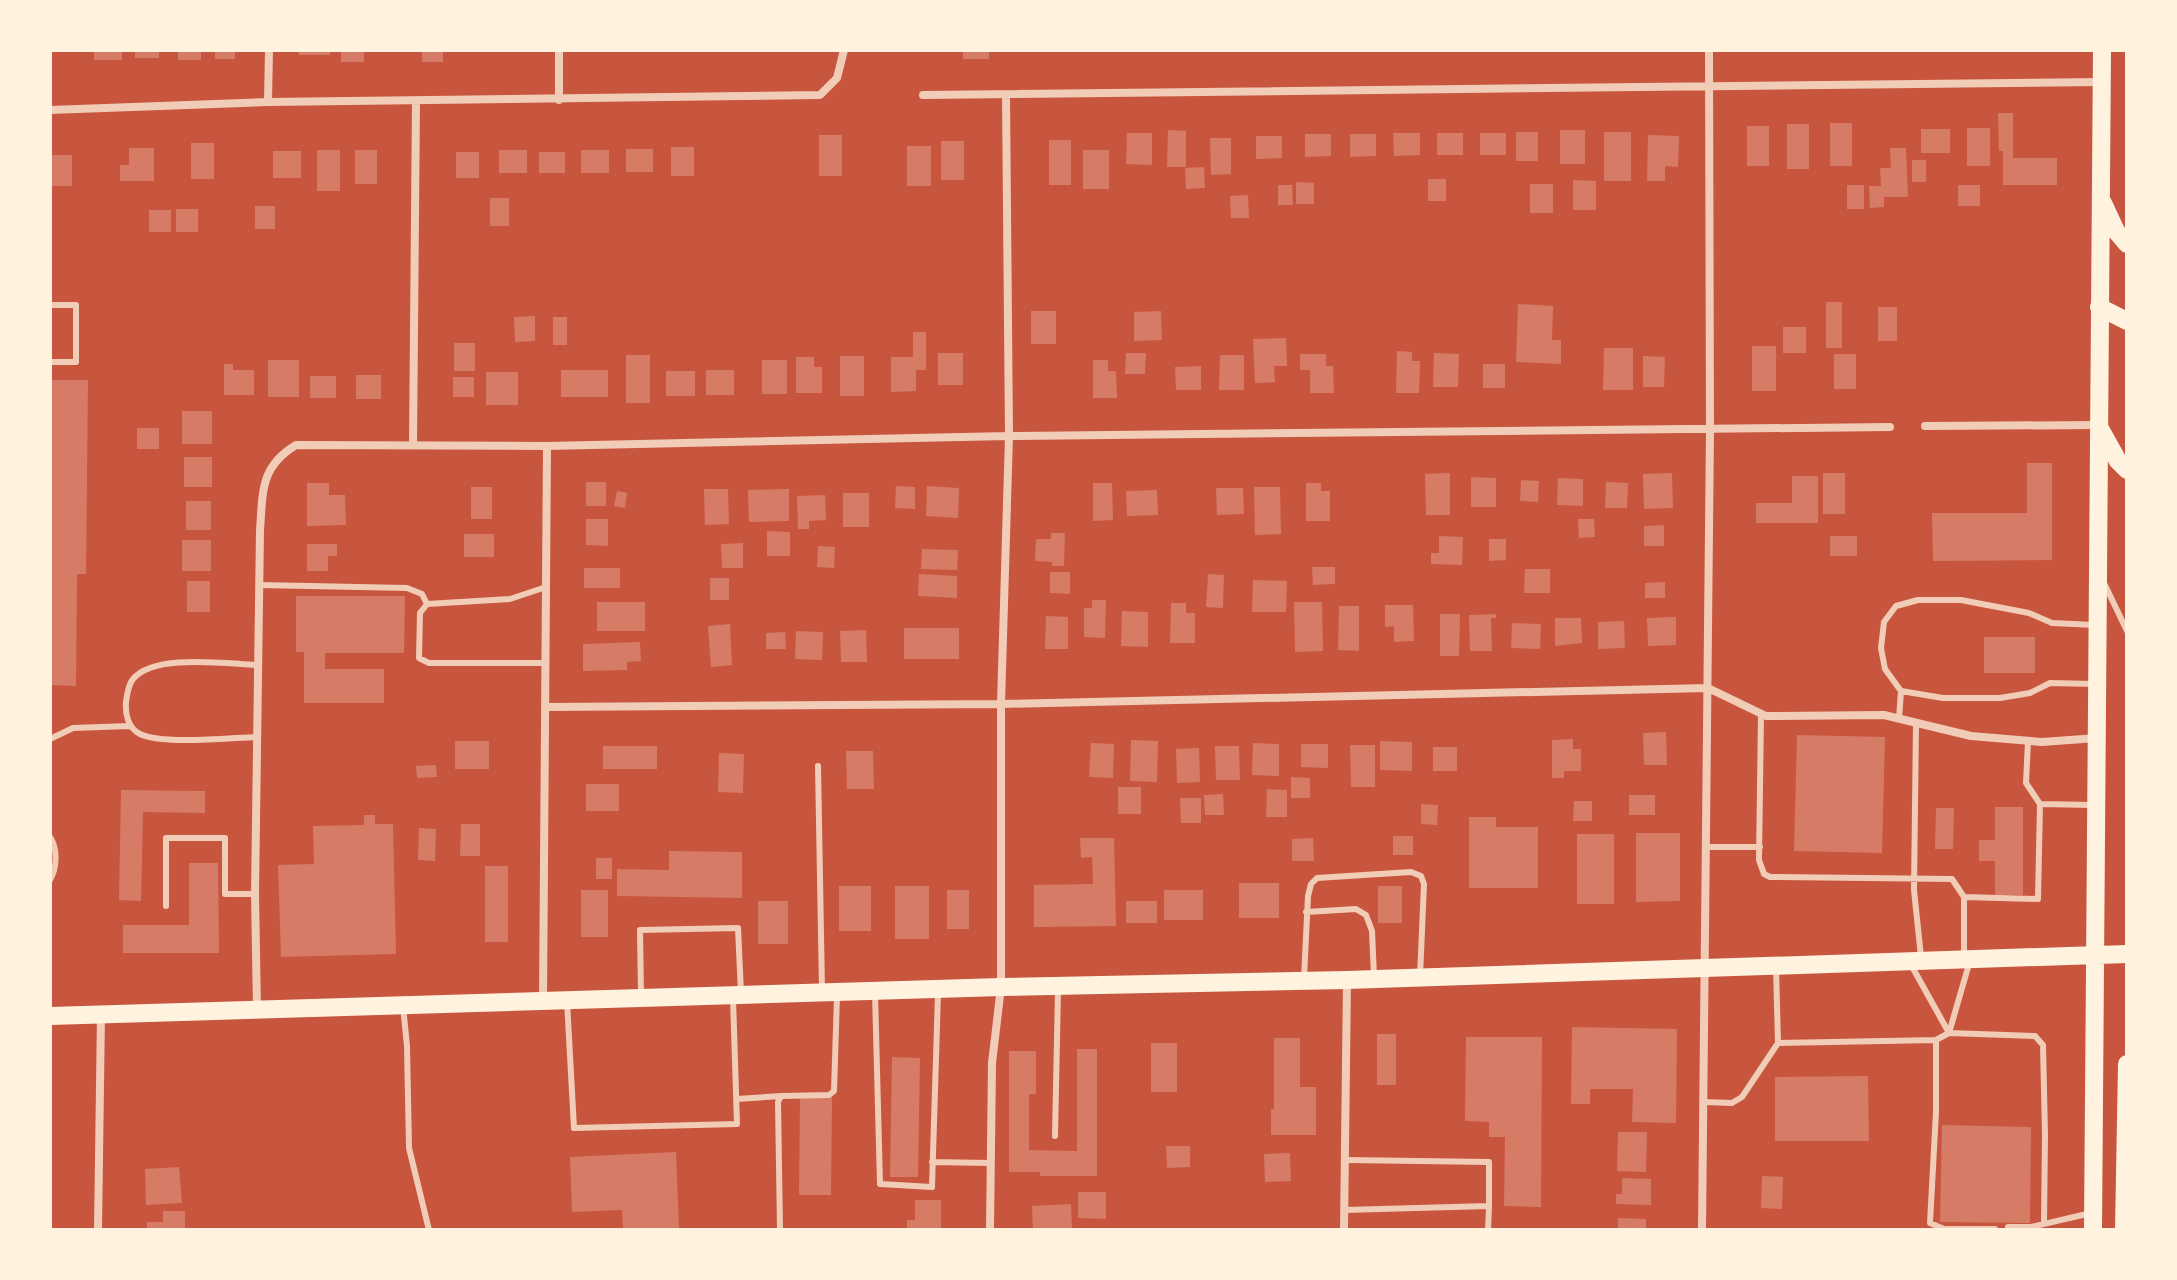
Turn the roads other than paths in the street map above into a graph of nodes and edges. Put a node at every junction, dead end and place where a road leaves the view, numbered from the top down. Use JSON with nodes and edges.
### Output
{"nodes":[{"id":1,"x":269,"y":50,"type":"edge"},
{"id":2,"x":559,"y":50,"type":"edge"},
{"id":3,"x":844,"y":50,"type":"edge"},
{"id":4,"x":1709,"y":50,"type":"edge"},
{"id":5,"x":2102,"y":50,"type":"edge"},
{"id":6,"x":2101,"y":82,"type":"junction"},
{"id":7,"x":1708,"y":85,"type":"junction"},
{"id":8,"x":923,"y":95,"type":"dead end"},
{"id":9,"x":1006,"y":95,"type":"junction"},
{"id":10,"x":559,"y":100,"type":"junction"},
{"id":11,"x":416,"y":101,"type":"junction"},
{"id":12,"x":268,"y":102,"type":"junction"},
{"id":13,"x":50,"y":110,"type":"edge"},
{"id":14,"x":2100,"y":197,"type":"junction"},
{"id":15,"x":2127,"y":244,"type":"edge"},
{"id":16,"x":50,"y":305,"type":"edge"},
{"id":17,"x":2099,"y":307,"type":"junction"},
{"id":18,"x":2127,"y":321,"type":"edge"},
{"id":19,"x":50,"y":362,"type":"edge"},
{"id":20,"x":2098,"y":425,"type":"junction"},
{"id":21,"x":1925,"y":426,"type":"dead end"},
{"id":22,"x":1890,"y":427,"type":"dead end"},
{"id":23,"x":1710,"y":430,"type":"junction"},
{"id":24,"x":1009,"y":436,"type":"junction"},
{"id":25,"x":413,"y":445,"type":"junction"},
{"id":26,"x":547,"y":446,"type":"junction"},
{"id":27,"x":2127,"y":470,"type":"edge"},
{"id":28,"x":2098,"y":570,"type":"junction"},
{"id":29,"x":259,"y":585,"type":"junction"},
{"id":30,"x":546,"y":587,"type":"junction"},
{"id":31,"x":427,"y":604,"type":"junction"},
{"id":32,"x":2099,"y":625,"type":"junction"},
{"id":33,"x":2127,"y":631,"type":"edge"},
{"id":34,"x":545,"y":663,"type":"junction"},
{"id":35,"x":258,"y":665,"type":"junction"},
{"id":36,"x":2098,"y":684,"type":"junction"},
{"id":37,"x":1708,"y":688,"type":"junction"},
{"id":38,"x":1901,"y":691,"type":"junction"},
{"id":39,"x":1001,"y":704,"type":"junction"},
{"id":40,"x":545,"y":707,"type":"junction"},
{"id":41,"x":1761,"y":714,"type":"junction"},
{"id":42,"x":1899,"y":719,"type":"junction"},
{"id":43,"x":1916,"y":723,"type":"junction"},
{"id":44,"x":130,"y":726,"type":"junction"},
{"id":45,"x":256,"y":737,"type":"junction"},
{"id":46,"x":2097,"y":738,"type":"junction"},
{"id":47,"x":50,"y":739,"type":"edge"},
{"id":48,"x":2028,"y":741,"type":"junction"},
{"id":49,"x":818,"y":766,"type":"dead end"},
{"id":50,"x":2040,"y":804,"type":"junction"},
{"id":51,"x":2096,"y":805,"type":"junction"},
{"id":52,"x":51,"y":840,"type":"edge"},
{"id":53,"x":1707,"y":847,"type":"junction"},
{"id":54,"x":1760,"y":847,"type":"junction"},
{"id":55,"x":1914,"y":879,"type":"junction"},
{"id":56,"x":50,"y":880,"type":"edge"},
{"id":57,"x":255,"y":894,"type":"junction"},
{"id":58,"x":1964,"y":897,"type":"junction"},
{"id":59,"x":166,"y":906,"type":"dead end"},
{"id":60,"x":1306,"y":912,"type":"junction"},
{"id":61,"x":2127,"y":954,"type":"edge"},
{"id":62,"x":2094,"y":955,"type":"junction"},
{"id":63,"x":1967,"y":960,"type":"junction"},
{"id":64,"x":1916,"y":961,"type":"junction"},
{"id":65,"x":1776,"y":967,"type":"junction"},
{"id":66,"x":1705,"y":969,"type":"junction"},
{"id":67,"x":1420,"y":978,"type":"junction"},
{"id":68,"x":1347,"y":980,"type":"junction"},
{"id":69,"x":1375,"y":980,"type":"junction"},
{"id":70,"x":1304,"y":981,"type":"junction"},
{"id":71,"x":1059,"y":986,"type":"junction"},
{"id":72,"x":1001,"y":987,"type":"junction"},
{"id":73,"x":938,"y":990,"type":"junction"},
{"id":74,"x":875,"y":992,"type":"junction"},
{"id":75,"x":829,"y":993,"type":"junction"},
{"id":76,"x":737,"y":996,"type":"junction"},
{"id":77,"x":641,"y":999,"type":"junction"},
{"id":78,"x":567,"y":1001,"type":"junction"},
{"id":79,"x":543,"y":1002,"type":"junction"},
{"id":80,"x":403,"y":1006,"type":"junction"},
{"id":81,"x":257,"y":1010,"type":"junction"},
{"id":82,"x":101,"y":1013,"type":"junction"},
{"id":83,"x":50,"y":1016,"type":"edge"},
{"id":84,"x":1949,"y":1033,"type":"junction"},
{"id":85,"x":1936,"y":1040,"type":"junction"},
{"id":86,"x":1778,"y":1043,"type":"junction"},
{"id":87,"x":2127,"y":1064,"type":"edge"},
{"id":88,"x":781,"y":1096,"type":"junction"},
{"id":89,"x":737,"y":1099,"type":"junction"},
{"id":90,"x":1705,"y":1102,"type":"junction"},
{"id":91,"x":2126,"y":1133,"type":"edge"},
{"id":92,"x":1055,"y":1136,"type":"dead end"},
{"id":93,"x":1345,"y":1160,"type":"junction"},
{"id":94,"x":932,"y":1162,"type":"junction"},
{"id":95,"x":990,"y":1163,"type":"junction"},
{"id":96,"x":1489,"y":1206,"type":"junction"},
{"id":97,"x":1344,"y":1210,"type":"junction"},
{"id":98,"x":2093,"y":1221,"type":"edge"},
{"id":99,"x":2044,"y":1222,"type":"junction"},
{"id":100,"x":2008,"y":1227,"type":"dead end"},
{"id":101,"x":1995,"y":1229,"type":"edge"},
{"id":102,"x":98,"y":1230,"type":"edge"},
{"id":103,"x":429,"y":1230,"type":"edge"},
{"id":104,"x":780,"y":1230,"type":"edge"},
{"id":105,"x":990,"y":1230,"type":"edge"},
{"id":106,"x":1344,"y":1230,"type":"edge"},
{"id":107,"x":1488,"y":1230,"type":"edge"},
{"id":108,"x":1702,"y":1230,"type":"edge"},
{"id":109,"x":2124,"y":1230,"type":"edge"}],
"edges":[{"from":1,"to":12,"type":"street"},
{"from":2,"to":10,"type":"street"},
{"from":3,"to":10,"type":"street"},
{"from":4,"to":7,"type":"street"},
{"from":5,"to":6,"type":"main road"},
{"from":6,"to":7,"type":"street"},
{"from":6,"to":14,"type":"main road"},
{"from":7,"to":9,"type":"street"},
{"from":7,"to":23,"type":"street"},
{"from":8,"to":9,"type":"street"},
{"from":9,"to":24,"type":"street"},
{"from":10,"to":11,"type":"street"},
{"from":11,"to":12,"type":"street"},
{"from":11,"to":25,"type":"street"},
{"from":12,"to":13,"type":"street"},
{"from":14,"to":15,"type":"main road"},
{"from":14,"to":17,"type":"main road"},
{"from":16,"to":19,"type":"lane"},
{"from":17,"to":18,"type":"main road"},
{"from":17,"to":20,"type":"main road"},
{"from":20,"to":21,"type":"street"},
{"from":20,"to":27,"type":"main road"},
{"from":20,"to":28,"type":"main road"},
{"from":22,"to":23,"type":"street"},
{"from":23,"to":24,"type":"street"},
{"from":23,"to":37,"type":"street"},
{"from":24,"to":26,"type":"street"},
{"from":24,"to":39,"type":"street"},
{"from":25,"to":26,"type":"street"},
{"from":25,"to":29,"type":"street"},
{"from":26,"to":30,"type":"street"},
{"from":28,"to":32,"type":"main road"},
{"from":28,"to":33,"type":"lane"},
{"from":29,"to":31,"type":"lane"},
{"from":29,"to":35,"type":"street"},
{"from":30,"to":31,"type":"lane"},
{"from":30,"to":34,"type":"street"},
{"from":31,"to":34,"type":"lane"},
{"from":32,"to":36,"type":"main road"},
{"from":32,"to":38,"type":"lane"},
{"from":34,"to":40,"type":"street"},
{"from":35,"to":44,"type":"lane"},
{"from":35,"to":45,"type":"street"},
{"from":36,"to":38,"type":"lane"},
{"from":36,"to":46,"type":"main road"},
{"from":37,"to":39,"type":"street"},
{"from":37,"to":41,"type":"street"},
{"from":37,"to":53,"type":"street"},
{"from":38,"to":42,"type":"lane"},
{"from":39,"to":40,"type":"street"},
{"from":39,"to":72,"type":"street"},
{"from":40,"to":79,"type":"street"},
{"from":41,"to":42,"type":"street"},
{"from":41,"to":54,"type":"lane"},
{"from":42,"to":43,"type":"street"},
{"from":43,"to":48,"type":"street"},
{"from":43,"to":55,"type":"lane"},
{"from":44,"to":45,"type":"lane"},
{"from":44,"to":47,"type":"lane"},
{"from":45,"to":57,"type":"street"},
{"from":46,"to":48,"type":"street"},
{"from":46,"to":51,"type":"main road"},
{"from":48,"to":50,"type":"lane"},
{"from":49,"to":75,"type":"lane"},
{"from":50,"to":51,"type":"lane"},
{"from":50,"to":58,"type":"lane"},
{"from":51,"to":62,"type":"main road"},
{"from":52,"to":56,"type":"lane"},
{"from":53,"to":54,"type":"lane"},
{"from":53,"to":66,"type":"street"},
{"from":54,"to":55,"type":"lane"},
{"from":55,"to":58,"type":"lane"},
{"from":55,"to":64,"type":"lane"},
{"from":57,"to":59,"type":"lane"},
{"from":57,"to":81,"type":"street"},
{"from":58,"to":63,"type":"lane"},
{"from":60,"to":67,"type":"lane"},
{"from":60,"to":69,"type":"lane"},
{"from":60,"to":70,"type":"lane"},
{"from":61,"to":62,"type":"main road"},
{"from":62,"to":63,"type":"main road"},
{"from":62,"to":98,"type":"main road"},
{"from":63,"to":64,"type":"main road"},
{"from":63,"to":84,"type":"lane"},
{"from":64,"to":65,"type":"main road"},
{"from":64,"to":84,"type":"lane"},
{"from":65,"to":66,"type":"main road"},
{"from":65,"to":86,"type":"lane"},
{"from":66,"to":67,"type":"main road"},
{"from":66,"to":90,"type":"street"},
{"from":67,"to":69,"type":"main road"},
{"from":68,"to":69,"type":"main road"},
{"from":68,"to":70,"type":"main road"},
{"from":68,"to":93,"type":"street"},
{"from":70,"to":71,"type":"main road"},
{"from":71,"to":72,"type":"main road"},
{"from":71,"to":92,"type":"lane"},
{"from":72,"to":73,"type":"main road"},
{"from":72,"to":95,"type":"street"},
{"from":73,"to":74,"type":"main road"},
{"from":73,"to":94,"type":"lane"},
{"from":74,"to":75,"type":"main road"},
{"from":74,"to":94,"type":"lane"},
{"from":75,"to":76,"type":"main road"},
{"from":75,"to":88,"type":"lane"},
{"from":76,"to":77,"type":"main road"},
{"from":76,"to":77,"type":"lane"},
{"from":76,"to":89,"type":"lane"},
{"from":77,"to":78,"type":"main road"},
{"from":78,"to":79,"type":"main road"},
{"from":78,"to":89,"type":"lane"},
{"from":79,"to":80,"type":"main road"},
{"from":80,"to":81,"type":"main road"},
{"from":80,"to":103,"type":"lane"},
{"from":81,"to":82,"type":"main road"},
{"from":82,"to":83,"type":"main road"},
{"from":82,"to":102,"type":"street"},
{"from":84,"to":85,"type":"lane"},
{"from":84,"to":99,"type":"lane"},
{"from":85,"to":86,"type":"lane"},
{"from":85,"to":101,"type":"lane"},
{"from":86,"to":90,"type":"lane"},
{"from":87,"to":91,"type":"main road"},
{"from":88,"to":89,"type":"lane"},
{"from":88,"to":104,"type":"lane"},
{"from":90,"to":108,"type":"street"},
{"from":91,"to":109,"type":"main road"},
{"from":93,"to":96,"type":"lane"},
{"from":93,"to":97,"type":"street"},
{"from":94,"to":95,"type":"lane"},
{"from":95,"to":105,"type":"street"},
{"from":96,"to":97,"type":"lane"},
{"from":96,"to":107,"type":"lane"},
{"from":97,"to":106,"type":"street"},
{"from":98,"to":99,"type":"lane"},
{"from":99,"to":100,"type":"lane"}]}
